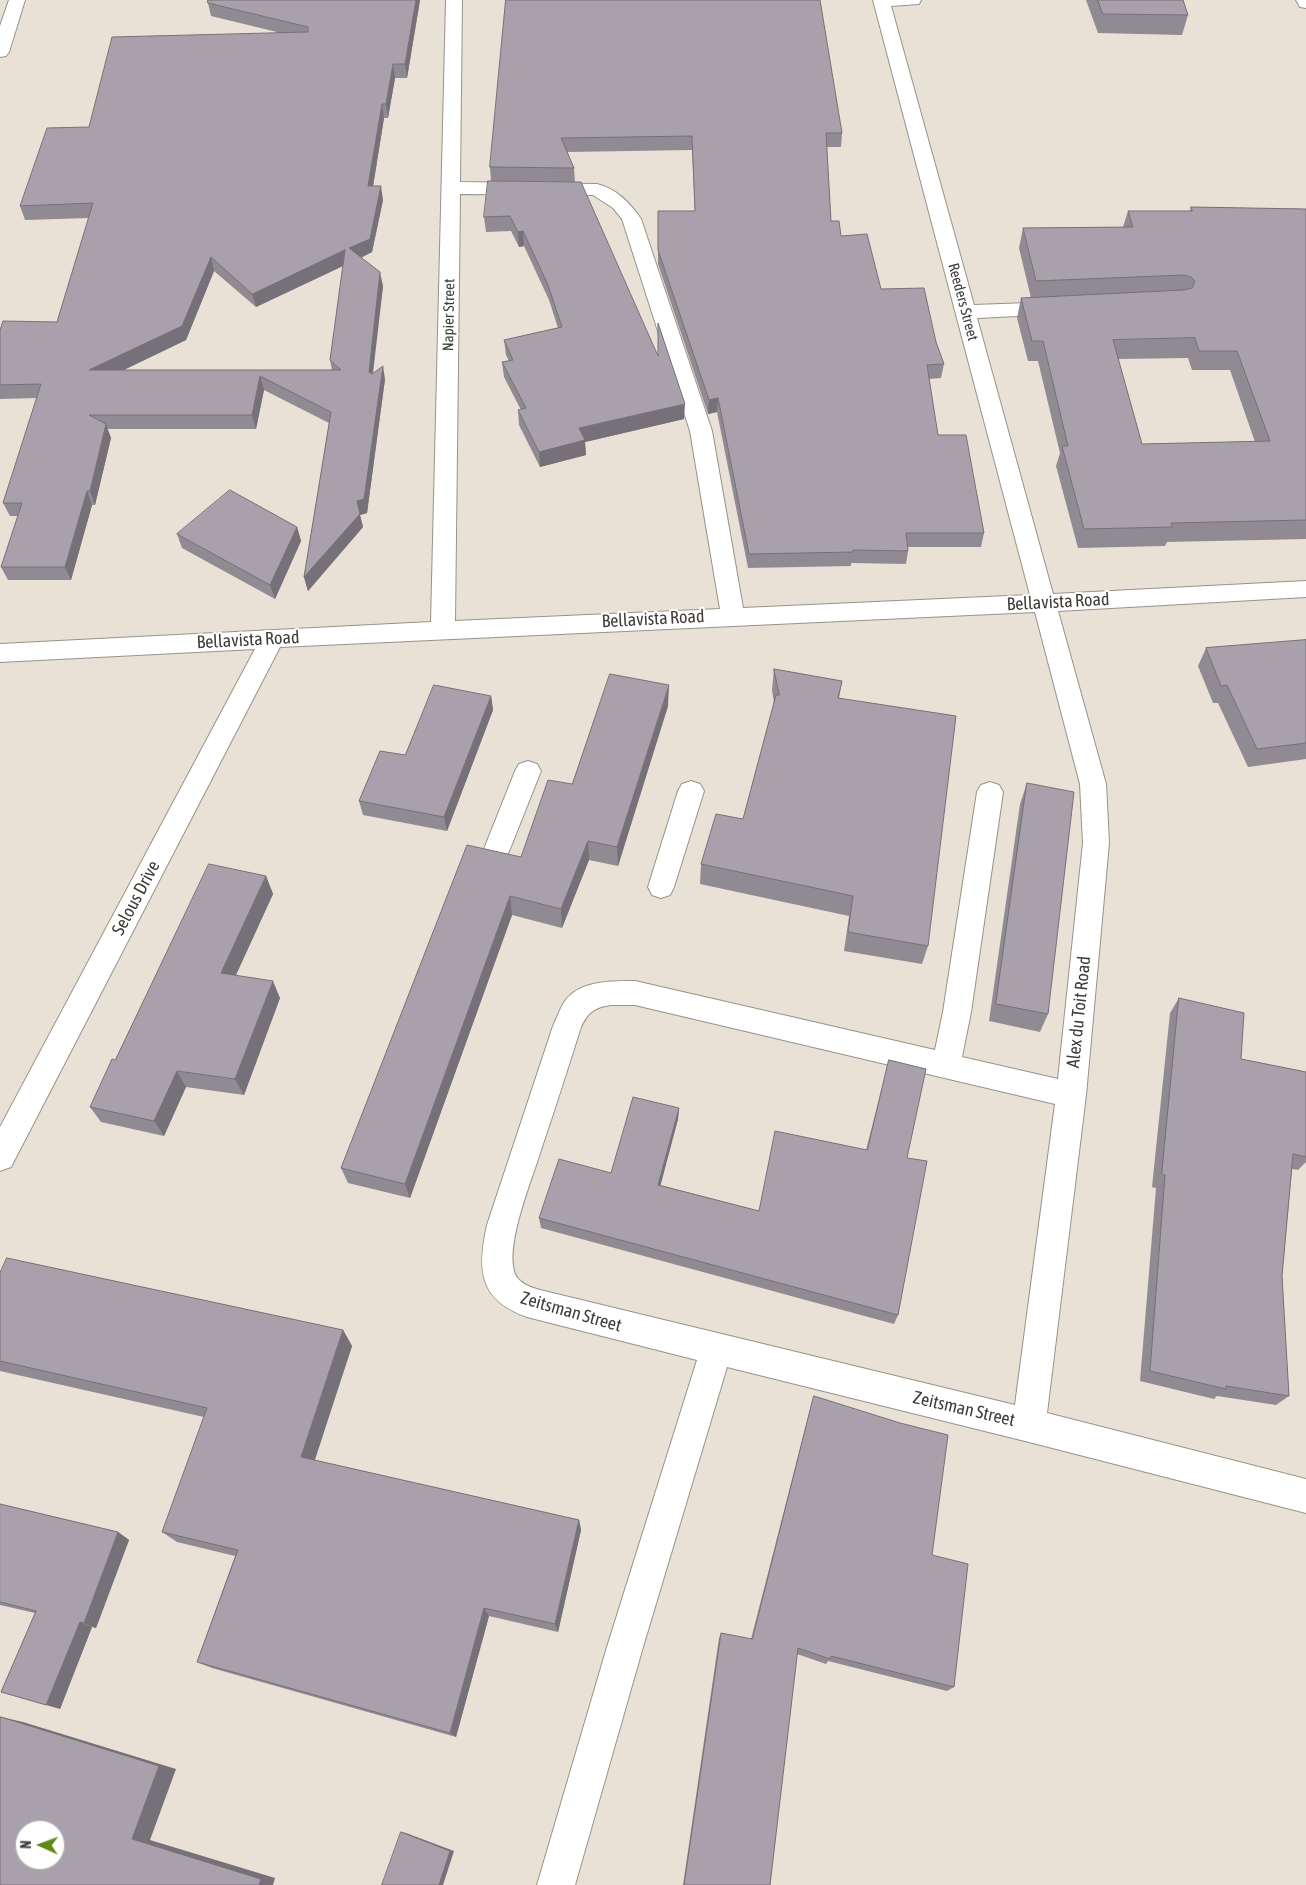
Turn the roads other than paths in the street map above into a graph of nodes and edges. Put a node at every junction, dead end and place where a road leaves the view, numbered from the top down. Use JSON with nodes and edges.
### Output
{"nodes":[{"id":1,"x":17,"y":0,"type":"edge"},
{"id":2,"x":454,"y":0,"type":"edge"},
{"id":3,"x":881,"y":0,"type":"edge"},
{"id":4,"x":913,"y":0,"type":"edge"},
{"id":5,"x":0,"y":52,"type":"edge"},
{"id":6,"x":451,"y":188,"type":"junction"},
{"id":7,"x":1072,"y":307,"type":"edge"},
{"id":8,"x":966,"y":312,"type":"junction"},
{"id":9,"x":1306,"y":589,"type":"edge"},
{"id":10,"x":1045,"y":603,"type":"junction"},
{"id":11,"x":733,"y":616,"type":"junction"},
{"id":12,"x":443,"y":630,"type":"junction"},
{"id":13,"x":272,"y":638,"type":"junction"},
{"id":14,"x":0,"y":653,"type":"edge"},
{"id":15,"x":528,"y":771,"type":"dead end"},
{"id":16,"x":690,"y":791,"type":"dead end"},
{"id":17,"x":990,"y":792,"type":"dead end"},
{"id":18,"x":497,"y":849,"type":"dead end"},
{"id":19,"x":662,"y":887,"type":"dead end"},
{"id":20,"x":946,"y":1066,"type":"junction"},
{"id":21,"x":1071,"y":1095,"type":"junction"},
{"id":22,"x":0,"y":1157,"type":"edge"},
{"id":23,"x":716,"y":1350,"type":"junction"},
{"id":24,"x":1030,"y":1425,"type":"junction"},
{"id":25,"x":1306,"y":1496,"type":"edge"},
{"id":26,"x":556,"y":1885,"type":"edge"}],
"edges":[{"from":1,"to":5,"type":"street"},
{"from":2,"to":6,"type":"street","name":"Napier Street"},
{"from":3,"to":4,"type":"street"},
{"from":3,"to":8,"type":"street","name":"Reeders Street"},
{"from":6,"to":11,"type":"street"},
{"from":6,"to":12,"type":"street","name":"Napier Street"},
{"from":7,"to":8,"type":"street"},
{"from":8,"to":10,"type":"street","name":"Reeders Street"},
{"from":9,"to":10,"type":"street","name":"Bellavista Road"},
{"from":10,"to":11,"type":"street","name":"Bellavista Road"},
{"from":10,"to":21,"type":"street","name":"Alex du Toit Road"},
{"from":11,"to":12,"type":"street","name":"Bellavista Road"},
{"from":12,"to":13,"type":"street","name":"Bellavista Road"},
{"from":13,"to":14,"type":"street","name":"Bellavista Road"},
{"from":13,"to":22,"type":"street","name":"Selous Drive"},
{"from":15,"to":18,"type":"street"},
{"from":16,"to":19,"type":"street"},
{"from":17,"to":20,"type":"street"},
{"from":20,"to":21,"type":"street","name":"Zeitsman Street"},
{"from":20,"to":23,"type":"street","name":"Zeitsman Street"},
{"from":21,"to":24,"type":"street","name":"Alex du Toit Road"},
{"from":23,"to":24,"type":"street","name":"Zeitsman Street"},
{"from":23,"to":26,"type":"street"},
{"from":24,"to":25,"type":"street","name":"Zeitsman Street"}]}
